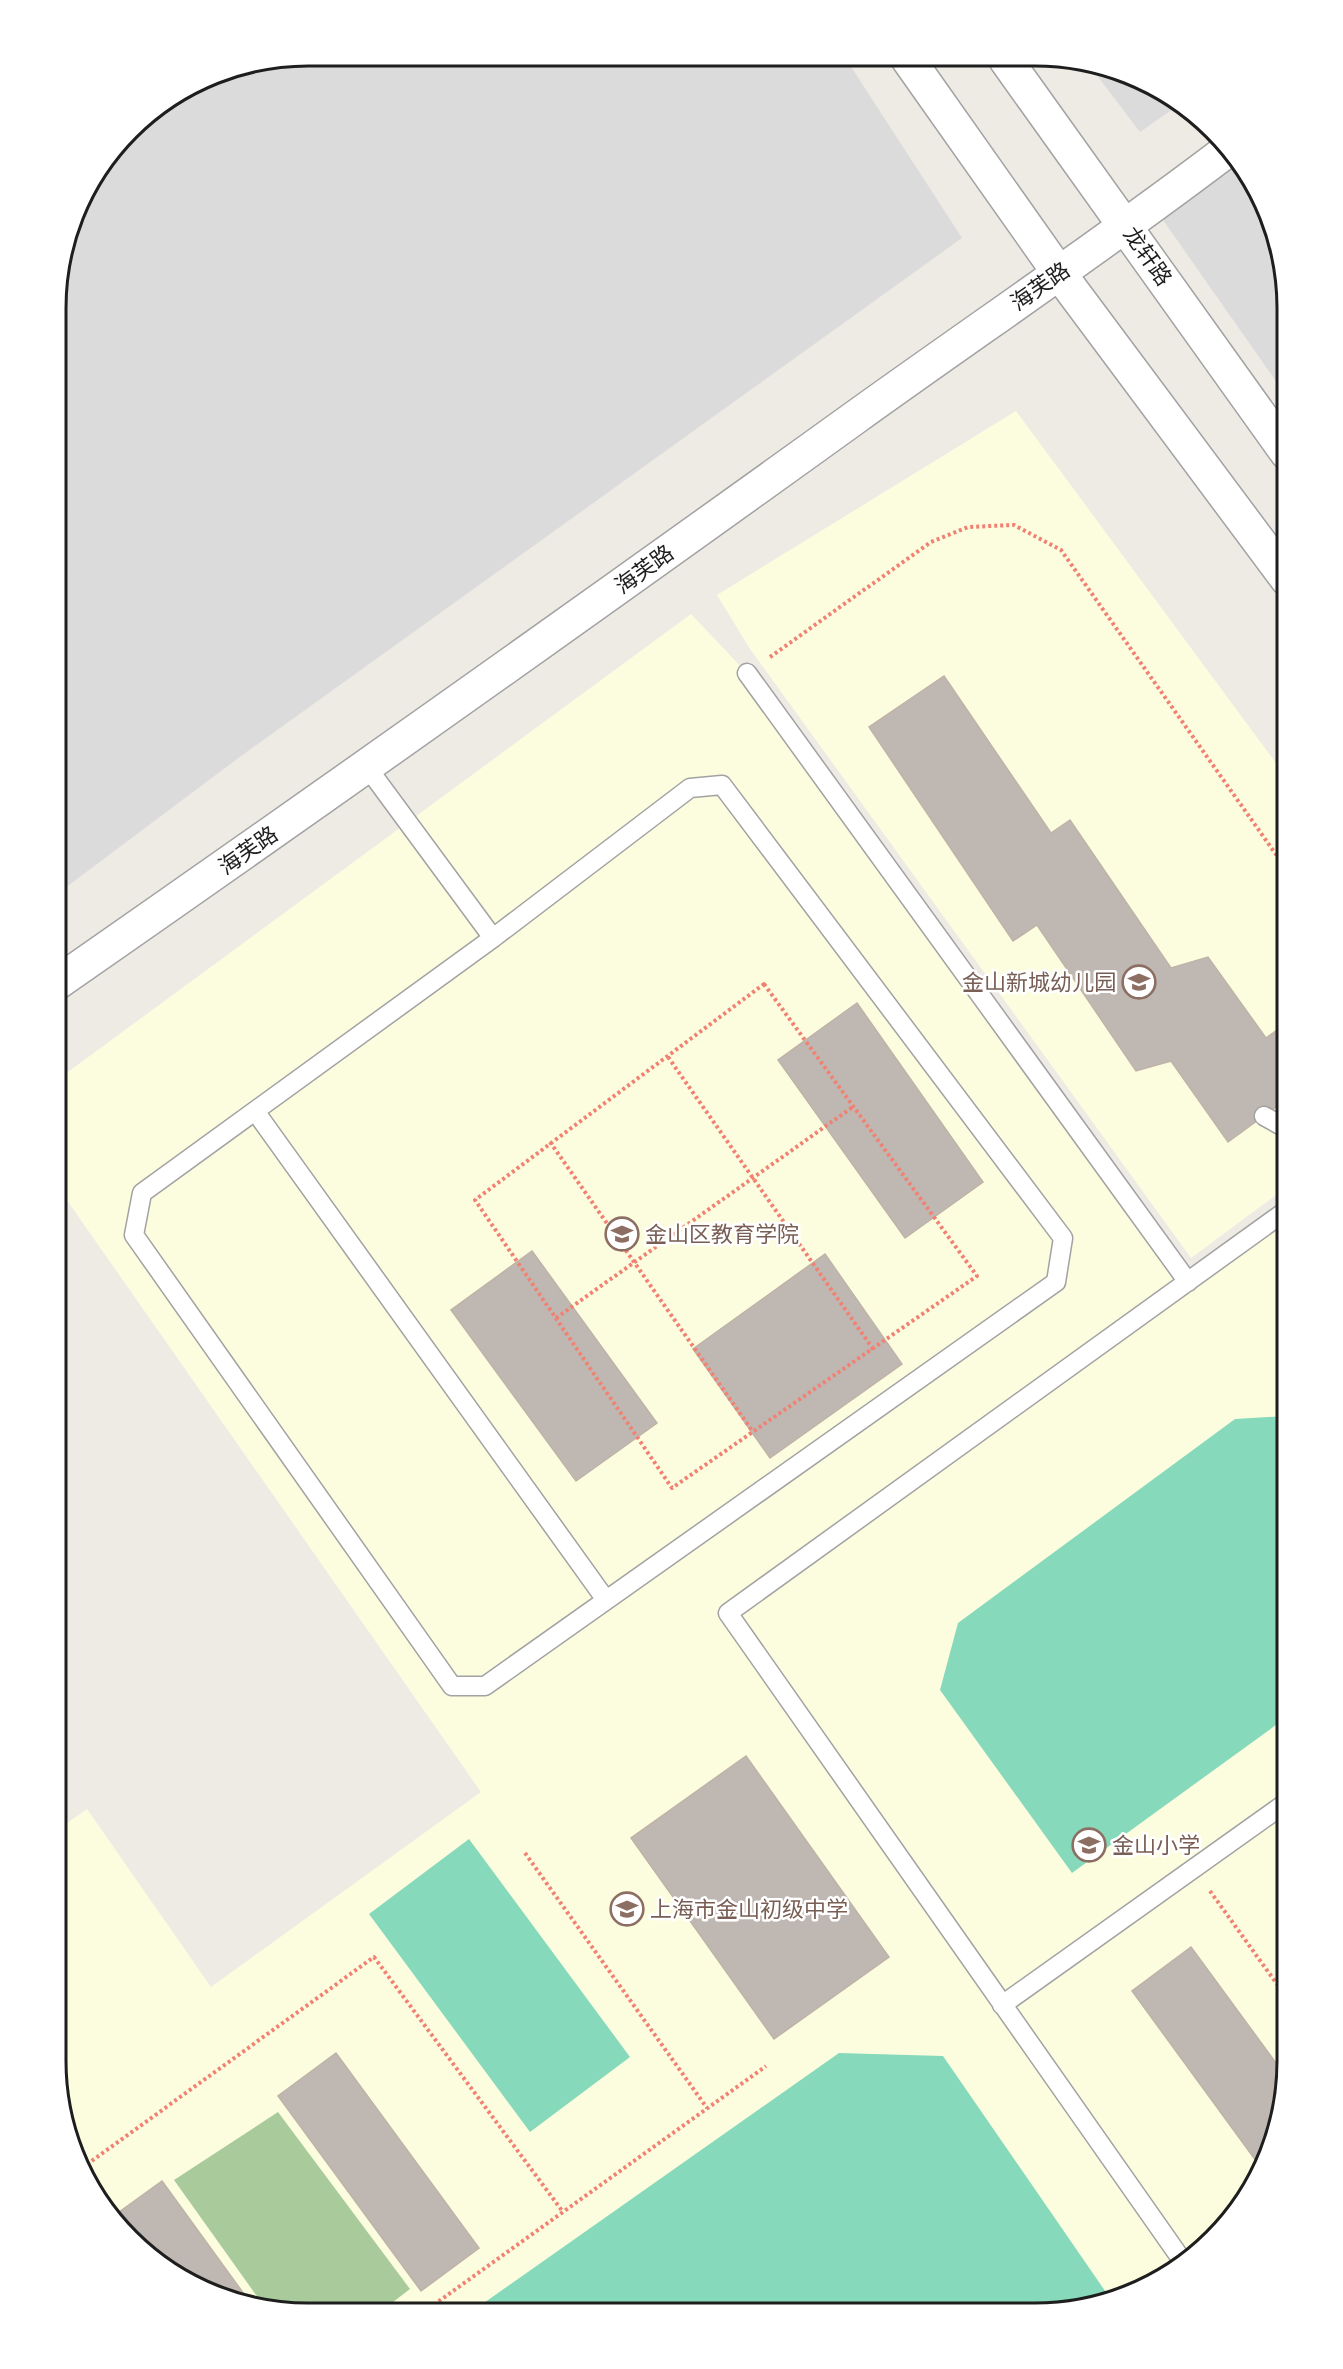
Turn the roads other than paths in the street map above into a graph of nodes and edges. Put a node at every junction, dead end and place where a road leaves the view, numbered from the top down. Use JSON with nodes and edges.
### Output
{"nodes":[{"id":1,"x":913,"y":66,"type":"edge"},
{"id":2,"x":1010,"y":66,"type":"edge"},
{"id":3,"x":1222,"y":155,"type":"edge"},
{"id":4,"x":1127,"y":226,"type":"junction"},
{"id":5,"x":1059,"y":273,"type":"junction"},
{"id":6,"x":1277,"y":439,"type":"edge"},
{"id":7,"x":1277,"y":566,"type":"edge"},
{"id":8,"x":747,"y":673,"type":"road end"},
{"id":9,"x":367,"y":767,"type":"junction"},
{"id":10,"x":493,"y":938,"type":"junction"},
{"id":11,"x":66,"y":977,"type":"edge"},
{"id":12,"x":255,"y":1111,"type":"junction"},
{"id":13,"x":1264,"y":1116,"type":"dead end"},
{"id":14,"x":1277,"y":1123,"type":"edge"},
{"id":15,"x":1277,"y":1217,"type":"edge"},
{"id":16,"x":1188,"y":1282,"type":"junction"},
{"id":17,"x":606,"y":1600,"type":"junction"},
{"id":18,"x":1277,"y":1809,"type":"edge"},
{"id":19,"x":1002,"y":2005,"type":"junction"},
{"id":20,"x":1179,"y":2255,"type":"edge"}],
"edges":[{"from":1,"to":5,"type":"street"},
{"from":2,"to":4,"type":"street","name":"龙轩路"},
{"from":3,"to":4,"type":"street","name":"海芙路"},
{"from":4,"to":5,"type":"street","name":"海芙路"},
{"from":4,"to":6,"type":"street","name":"龙轩路"},
{"from":5,"to":7,"type":"street"},
{"from":5,"to":9,"type":"street","name":"海芙路"},
{"from":8,"to":16,"type":"lane"},
{"from":9,"to":10,"type":"lane"},
{"from":9,"to":11,"type":"street","name":"海芙路"},
{"from":10,"to":12,"type":"lane"},
{"from":10,"to":17,"type":"lane"},
{"from":12,"to":17,"type":"lane"},
{"from":12,"to":17,"type":"lane"},
{"from":13,"to":14,"type":"lane"},
{"from":15,"to":16,"type":"lane"},
{"from":16,"to":19,"type":"lane"},
{"from":18,"to":19,"type":"lane"},
{"from":19,"to":20,"type":"lane"}]}
